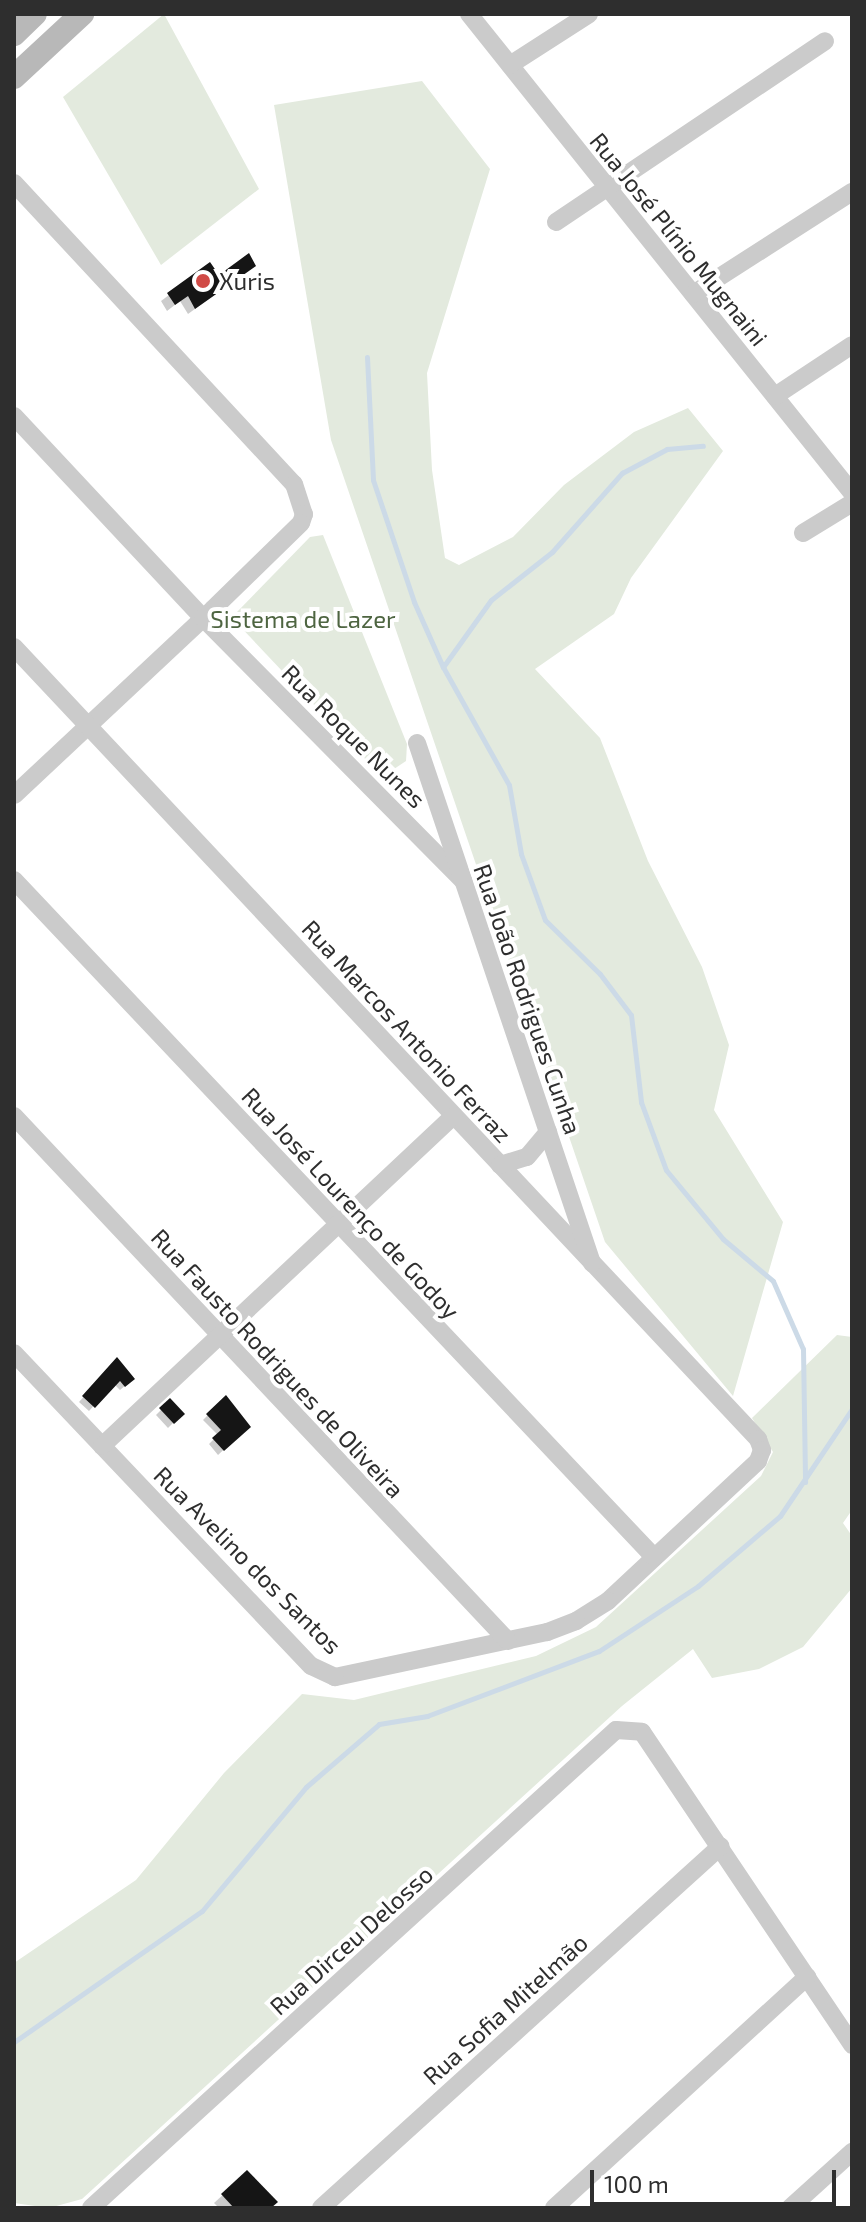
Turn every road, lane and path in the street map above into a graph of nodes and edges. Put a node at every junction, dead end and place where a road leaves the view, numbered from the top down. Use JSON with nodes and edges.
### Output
{"nodes":[{"id":1,"x":82,"y":14,"type":"edge"},
{"id":2,"x":469,"y":14,"type":"edge"},
{"id":3,"x":589,"y":14,"type":"edge"},
{"id":4,"x":825,"y":41,"type":"dead end"},
{"id":5,"x":510,"y":65,"type":"junction"},
{"id":6,"x":14,"y":77,"type":"edge"},
{"id":7,"x":14,"y":183,"type":"edge"},
{"id":8,"x":607,"y":187,"type":"junction"},
{"id":9,"x":852,"y":192,"type":"edge"},
{"id":10,"x":556,"y":222,"type":"dead end"},
{"id":11,"x":693,"y":294,"type":"junction"},
{"id":12,"x":852,"y":345,"type":"edge"},
{"id":13,"x":775,"y":396,"type":"junction"},
{"id":14,"x":14,"y":416,"type":"edge"},
{"id":15,"x":852,"y":493,"type":"edge"},
{"id":16,"x":852,"y":503,"type":"edge"},
{"id":17,"x":803,"y":533,"type":"dead end"},
{"id":18,"x":203,"y":618,"type":"junction"},
{"id":19,"x":14,"y":647,"type":"edge"},
{"id":20,"x":87,"y":725,"type":"junction"},
{"id":21,"x":417,"y":743,"type":"dead end"},
{"id":22,"x":14,"y":795,"type":"edge"},
{"id":23,"x":14,"y":880,"type":"edge"},
{"id":24,"x":463,"y":881,"type":"junction"},
{"id":25,"x":14,"y":1116,"type":"edge"},
{"id":26,"x":453,"y":1116,"type":"junction"},
{"id":27,"x":548,"y":1132,"type":"junction"},
{"id":28,"x":500,"y":1165,"type":"junction"},
{"id":29,"x":337,"y":1224,"type":"junction"},
{"id":30,"x":594,"y":1270,"type":"junction"},
{"id":31,"x":218,"y":1337,"type":"junction"},
{"id":32,"x":14,"y":1353,"type":"edge"},
{"id":33,"x":102,"y":1446,"type":"junction"},
{"id":34,"x":762,"y":1450,"type":"joint"},
{"id":35,"x":654,"y":1557,"type":"junction"},
{"id":36,"x":508,"y":1641,"type":"junction"},
{"id":37,"x":721,"y":1846,"type":"junction"},
{"id":38,"x":807,"y":1977,"type":"junction"},
{"id":39,"x":852,"y":2045,"type":"edge"},
{"id":40,"x":852,"y":2152,"type":"edge"},
{"id":41,"x":106,"y":2201,"type":"edge"},
{"id":42,"x":91,"y":2208,"type":"edge"},
{"id":43,"x":321,"y":2208,"type":"edge"},
{"id":44,"x":554,"y":2208,"type":"edge"},
{"id":45,"x":790,"y":2208,"type":"edge"}],
"edges":[{"from":1,"to":6,"type":"main road"},
{"from":2,"to":5,"type":"street","name":"Rua José Plínio Mugnaini"},
{"from":3,"to":5,"type":"street"},
{"from":4,"to":8,"type":"street"},
{"from":5,"to":8,"type":"street","name":"Rua José Plínio Mugnaini"},
{"from":7,"to":18,"type":"street"},
{"from":8,"to":10,"type":"street"},
{"from":8,"to":11,"type":"street","name":"Rua José Plínio Mugnaini"},
{"from":9,"to":11,"type":"street"},
{"from":11,"to":13,"type":"street","name":"Rua José Plínio Mugnaini"},
{"from":12,"to":13,"type":"street"},
{"from":13,"to":15,"type":"street","name":"Rua José Plínio Mugnaini"},
{"from":14,"to":18,"type":"street","name":"Rua Roque Nunes"},
{"from":16,"to":17,"type":"street"},
{"from":18,"to":20,"type":"street"},
{"from":18,"to":24,"type":"street","name":"Rua Roque Nunes"},
{"from":19,"to":20,"type":"street","name":"Rua Marcos Antonio Ferraz"},
{"from":20,"to":22,"type":"street"},
{"from":20,"to":26,"type":"street","name":"Rua Marcos Antonio Ferraz"},
{"from":21,"to":24,"type":"street","name":"Rua João Rodrigues Cunha"},
{"from":23,"to":29,"type":"street","name":"Rua José Lourenço de Godoy"},
{"from":24,"to":27,"type":"street","name":"Rua João Rodrigues Cunha"},
{"from":25,"to":31,"type":"street","name":"Rua Fausto Rodrigues de Oliveira"},
{"from":26,"to":28,"type":"street","name":"Rua Marcos Antonio Ferraz"},
{"from":26,"to":29,"type":"street"},
{"from":27,"to":28,"type":"street"},
{"from":27,"to":30,"type":"street","name":"Rua João Rodrigues Cunha"},
{"from":28,"to":30,"type":"street","name":"Rua Marcos Antonio Ferraz"},
{"from":29,"to":31,"type":"street"},
{"from":29,"to":35,"type":"street","name":"Rua José Lourenço de Godoy"},
{"from":30,"to":34,"type":"street","name":"Rua Marcos Antonio Ferraz"},
{"from":31,"to":33,"type":"street"},
{"from":31,"to":36,"type":"street","name":"Rua Fausto Rodrigues de Oliveira"},
{"from":32,"to":33,"type":"street","name":"Rua Avelino dos Santos"},
{"from":33,"to":36,"type":"street","name":"Rua Avelino dos Santos"},
{"from":34,"to":35,"type":"street","name":"Rua Avelino dos Santos"},
{"from":35,"to":36,"type":"street","name":"Rua Avelino dos Santos"},
{"from":37,"to":38,"type":"street"},
{"from":37,"to":41,"type":"street","name":"Rua Dirceu Delosso"},
{"from":37,"to":43,"type":"street","name":"Rua Sofia Mitelmão"},
{"from":38,"to":39,"type":"street"},
{"from":38,"to":44,"type":"street"},
{"from":40,"to":45,"type":"street"},
{"from":41,"to":42,"type":"street","name":"Rua Dirceu Delosso"}]}
